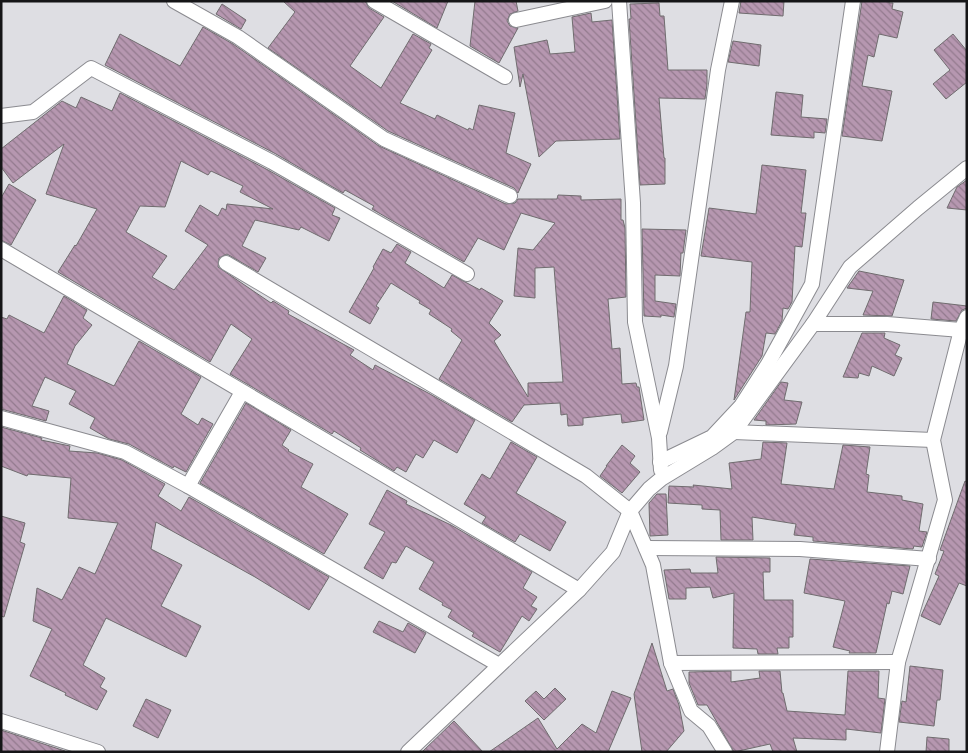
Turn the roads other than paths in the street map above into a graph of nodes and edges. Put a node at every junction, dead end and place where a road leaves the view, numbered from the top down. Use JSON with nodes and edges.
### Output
{"nodes":[{"id":1,"x":174,"y":1,"type":"edge"},
{"id":2,"x":374,"y":1,"type":"edge"},
{"id":3,"x":605,"y":1,"type":"edge"},
{"id":4,"x":619,"y":1,"type":"edge"},
{"id":5,"x":732,"y":1,"type":"edge"},
{"id":6,"x":853,"y":1,"type":"edge"},
{"id":7,"x":516,"y":20,"type":"dead end"},
{"id":8,"x":505,"y":77,"type":"dead end"},
{"id":9,"x":1,"y":116,"type":"edge"},
{"id":10,"x":967,"y":168,"type":"edge"},
{"id":11,"x":510,"y":196,"type":"dead end"},
{"id":12,"x":1,"y":249,"type":"edge"},
{"id":13,"x":226,"y":263,"type":"dead end"},
{"id":14,"x":467,"y":274,"type":"dead end"},
{"id":15,"x":812,"y":284,"type":"junction"},
{"id":16,"x":835,"y":290,"type":"junction"},
{"id":17,"x":967,"y":317,"type":"edge"},
{"id":18,"x":813,"y":324,"type":"junction"},
{"id":19,"x":961,"y":330,"type":"junction"},
{"id":20,"x":242,"y":392,"type":"junction"},
{"id":21,"x":1,"y":418,"type":"edge"},
{"id":22,"x":734,"y":432,"type":"junction"},
{"id":23,"x":659,"y":438,"type":"junction"},
{"id":24,"x":933,"y":440,"type":"junction"},
{"id":25,"x":660,"y":462,"type":"junction"},
{"id":26,"x":662,"y":479,"type":"junction"},
{"id":27,"x":188,"y":486,"type":"junction"},
{"id":28,"x":630,"y":511,"type":"junction"},
{"id":29,"x":646,"y":548,"type":"junction"},
{"id":30,"x":929,"y":559,"type":"junction"},
{"id":31,"x":579,"y":590,"type":"junction"},
{"id":32,"x":898,"y":662,"type":"junction"},
{"id":33,"x":671,"y":663,"type":"junction"},
{"id":34,"x":498,"y":665,"type":"junction"},
{"id":35,"x":1,"y":721,"type":"edge"},
{"id":36,"x":98,"y":752,"type":"edge"},
{"id":37,"x":408,"y":752,"type":"edge"},
{"id":38,"x":725,"y":752,"type":"edge"},
{"id":39,"x":886,"y":752,"type":"edge"}],
"edges":[{"from":1,"to":11,"type":"street"},
{"from":2,"to":8,"type":"street"},
{"from":3,"to":7,"type":"street"},
{"from":4,"to":23,"type":"street"},
{"from":5,"to":23,"type":"street"},
{"from":6,"to":15,"type":"street"},
{"from":9,"to":14,"type":"street"},
{"from":10,"to":16,"type":"street"},
{"from":12,"to":20,"type":"street"},
{"from":13,"to":28,"type":"street"},
{"from":15,"to":16,"type":"street"},
{"from":15,"to":25,"type":"street"},
{"from":16,"to":18,"type":"street"},
{"from":17,"to":19,"type":"street"},
{"from":18,"to":19,"type":"street"},
{"from":18,"to":22,"type":"street"},
{"from":19,"to":24,"type":"street"},
{"from":20,"to":27,"type":"street"},
{"from":20,"to":31,"type":"street"},
{"from":21,"to":27,"type":"street"},
{"from":22,"to":24,"type":"street"},
{"from":22,"to":26,"type":"street"},
{"from":23,"to":25,"type":"street"},
{"from":24,"to":30,"type":"street"},
{"from":25,"to":26,"type":"street"},
{"from":26,"to":28,"type":"street"},
{"from":27,"to":34,"type":"street"},
{"from":28,"to":29,"type":"street"},
{"from":28,"to":31,"type":"street"},
{"from":29,"to":30,"type":"street"},
{"from":29,"to":33,"type":"street"},
{"from":30,"to":32,"type":"street"},
{"from":31,"to":34,"type":"street"},
{"from":32,"to":33,"type":"street"},
{"from":32,"to":39,"type":"street"},
{"from":33,"to":38,"type":"street"},
{"from":34,"to":37,"type":"street"},
{"from":35,"to":36,"type":"street"}]}
